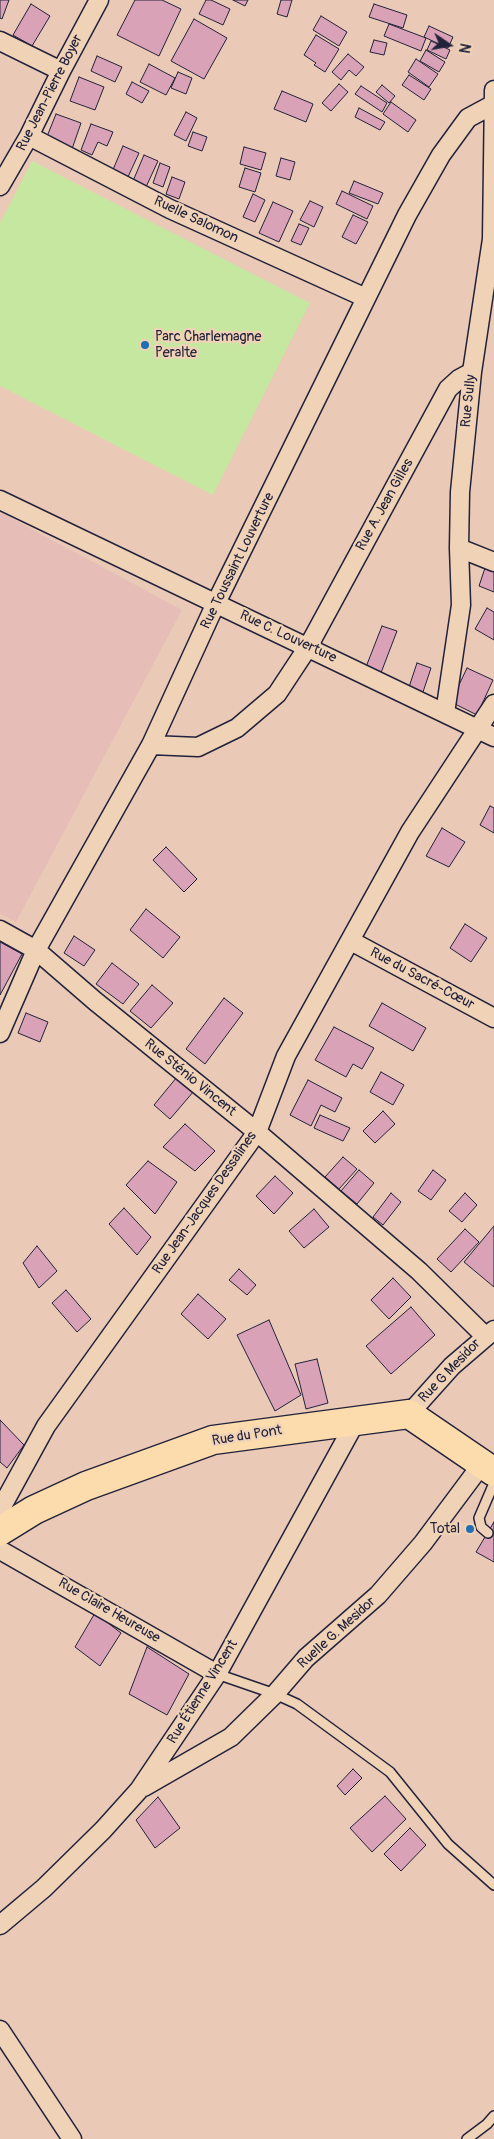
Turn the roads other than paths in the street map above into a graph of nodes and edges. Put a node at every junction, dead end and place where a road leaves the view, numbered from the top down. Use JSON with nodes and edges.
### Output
{"nodes":[{"id":1,"x":99,"y":0,"type":"edge"},
{"id":2,"x":0,"y":41,"type":"edge"},
{"id":3,"x":61,"y":71,"type":"junction"},
{"id":4,"x":494,"y":90,"type":"edge"},
{"id":5,"x":494,"y":104,"type":"edge"},
{"id":6,"x":29,"y":136,"type":"junction"},
{"id":7,"x":0,"y":186,"type":"edge"},
{"id":8,"x":366,"y":298,"type":"junction"},
{"id":9,"x":472,"y":372,"type":"junction"},
{"id":10,"x":0,"y":500,"type":"edge"},
{"id":11,"x":459,"y":548,"type":"junction"},
{"id":12,"x":494,"y":562,"type":"edge"},
{"id":13,"x":216,"y":603,"type":"junction"},
{"id":14,"x":308,"y":646,"type":"junction"},
{"id":15,"x":494,"y":704,"type":"edge"},
{"id":16,"x":445,"y":713,"type":"junction"},
{"id":17,"x":479,"y":728,"type":"junction"},
{"id":18,"x":494,"y":737,"type":"edge"},
{"id":19,"x":151,"y":745,"type":"junction"},
{"id":20,"x":0,"y":930,"type":"edge"},
{"id":21,"x":351,"y":941,"type":"junction"},
{"id":22,"x":36,"y":950,"type":"junction"},
{"id":23,"x":494,"y":1018,"type":"edge"},
{"id":24,"x":0,"y":1033,"type":"edge"},
{"id":25,"x":256,"y":1132,"type":"junction"},
{"id":26,"x":489,"y":1333,"type":"edge"},
{"id":27,"x":409,"y":1414,"type":"junction"},
{"id":28,"x":356,"y":1421,"type":"junction"},
{"id":29,"x":490,"y":1473,"type":"edge"},
{"id":30,"x":0,"y":1510,"type":"edge"},
{"id":31,"x":0,"y":1531,"type":"edge"},
{"id":32,"x":488,"y":1533,"type":"dead end"},
{"id":33,"x":0,"y":1550,"type":"edge"},
{"id":34,"x":217,"y":1674,"type":"junction"},
{"id":35,"x":275,"y":1694,"type":"junction"},
{"id":36,"x":139,"y":1790,"type":"junction"},
{"id":37,"x":494,"y":1885,"type":"edge"},
{"id":38,"x":0,"y":1925,"type":"edge"},
{"id":39,"x":0,"y":2030,"type":"edge"},
{"id":40,"x":494,"y":2116,"type":"edge"},
{"id":41,"x":72,"y":2139,"type":"edge"},
{"id":42,"x":467,"y":2139,"type":"edge"}],
"edges":[{"from":1,"to":3,"type":"street","name":"Rue Jean-Pierre Boyer"},
{"from":2,"to":3,"type":"street"},
{"from":3,"to":6,"type":"street","name":"Rue Jean-Pierre Boyer"},
{"from":4,"to":5,"type":"street","name":"Rue Sully"},
{"from":5,"to":8,"type":"street","name":"Rue Toussaint Louverture"},
{"from":5,"to":9,"type":"street","name":"Rue Sully"},
{"from":6,"to":7,"type":"street","name":"Rue Jean-Pierre Boyer"},
{"from":6,"to":8,"type":"street","name":"Ruelle Salomon"},
{"from":8,"to":13,"type":"street","name":"Rue Toussaint Louverture"},
{"from":9,"to":11,"type":"street","name":"Rue Sully"},
{"from":9,"to":14,"type":"street","name":"Rue A. Jean Gilles"},
{"from":10,"to":13,"type":"street","name":"Rue C. Louverture"},
{"from":11,"to":12,"type":"street"},
{"from":11,"to":16,"type":"street","name":"Rue Sully"},
{"from":13,"to":14,"type":"street","name":"Rue C. Louverture"},
{"from":13,"to":19,"type":"street","name":"Rue Toussaint Louverture"},
{"from":14,"to":16,"type":"street","name":"Rue C. Louverture"},
{"from":14,"to":19,"type":"street","name":"Rue A. Jean Gilles"},
{"from":15,"to":17,"type":"street","name":"Rue Jean-Jacques Dessalines"},
{"from":16,"to":17,"type":"street","name":"Rue C. Louverture"},
{"from":17,"to":18,"type":"street","name":"Rue C. Louverture"},
{"from":17,"to":21,"type":"street","name":"Rue Jean-Jacques Dessalines"},
{"from":19,"to":22,"type":"street","name":"Rue Toussaint Louverture"},
{"from":20,"to":22,"type":"street","name":"Rue Sténio Vincent"},
{"from":21,"to":23,"type":"street","name":"Rue du Sacré-Cœur"},
{"from":21,"to":25,"type":"street","name":"Rue Jean-Jacques Dessalines"},
{"from":22,"to":24,"type":"street","name":"Rue Toussaint Louverture"},
{"from":22,"to":25,"type":"street","name":"Rue Sténio Vincent"},
{"from":25,"to":26,"type":"street","name":"Rue Sténio Vincent"},
{"from":25,"to":30,"type":"street","name":"Rue Jean-Jacques Dessalines"},
{"from":26,"to":27,"type":"street","name":"Rue G Mesidor"},
{"from":27,"to":28,"type":"main road","name":"Rue du Pont"},
{"from":27,"to":29,"type":"main road"},
{"from":28,"to":31,"type":"main road","name":"Rue du Pont"},
{"from":28,"to":34,"type":"street","name":"Rue Étienne Vincent"},
{"from":29,"to":32,"type":"lane"},
{"from":29,"to":35,"type":"street","name":"Ruelle G. Mesidor"},
{"from":33,"to":34,"type":"street","name":"Rue Claire Heureuse"},
{"from":34,"to":35,"type":"lane"},
{"from":34,"to":36,"type":"street","name":"Rue Étienne Vincent"},
{"from":35,"to":36,"type":"street","name":"Ruelle G. Mesidor"},
{"from":35,"to":37,"type":"lane"},
{"from":36,"to":38,"type":"street","name":"Rue Étienne Vincent"},
{"from":39,"to":41,"type":"street"},
{"from":40,"to":42,"type":"lane"}]}
